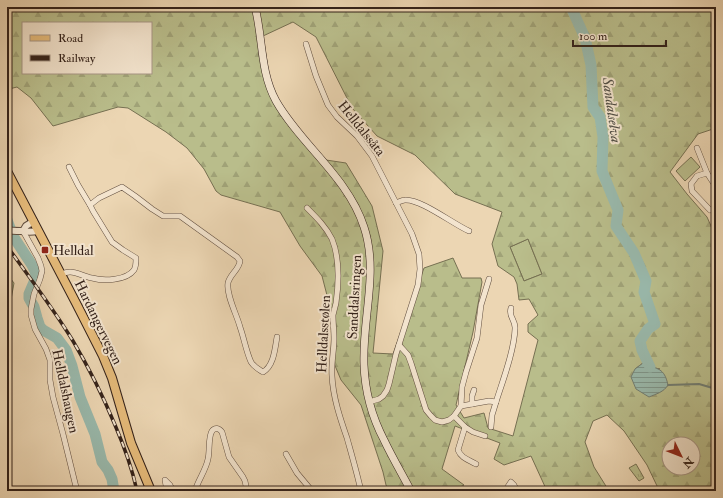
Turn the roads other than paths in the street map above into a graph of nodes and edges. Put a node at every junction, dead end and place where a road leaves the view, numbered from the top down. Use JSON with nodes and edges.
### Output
{"nodes":[{"id":1,"x":255,"y":7,"type":"edge"},
{"id":2,"x":306,"y":44,"type":"dead end"},
{"id":3,"x":697,"y":148,"type":"dead end"},
{"id":4,"x":69,"y":167,"type":"dead end"},
{"id":5,"x":7,"y":171,"type":"edge"},
{"id":6,"x":707,"y":173,"type":"junction"},
{"id":7,"x":716,"y":187,"type":"edge"},
{"id":8,"x":396,"y":203,"type":"junction"},
{"id":9,"x":90,"y":205,"type":"junction"},
{"id":10,"x":307,"y":208,"type":"dead end"},
{"id":11,"x":710,"y":210,"type":"dead end"},
{"id":12,"x":34,"y":221,"type":"junction"},
{"id":13,"x":7,"y":230,"type":"edge"},
{"id":14,"x":20,"y":231,"type":"junction"},
{"id":15,"x":38,"y":231,"type":"junction"},
{"id":16,"x":469,"y":232,"type":"dead end"},
{"id":17,"x":61,"y":274,"type":"junction"},
{"id":18,"x":489,"y":279,"type":"dead end"},
{"id":19,"x":511,"y":308,"type":"dead end"},
{"id":20,"x":277,"y":337,"type":"dead end"},
{"id":21,"x":399,"y":345,"type":"junction"},
{"id":22,"x":474,"y":390,"type":"dead end"},
{"id":23,"x":369,"y":402,"type":"junction"},
{"id":24,"x":496,"y":402,"type":"junction"},
{"id":25,"x":472,"y":404,"type":"junction"},
{"id":26,"x":461,"y":406,"type":"junction"},
{"id":27,"x":454,"y":416,"type":"junction"},
{"id":28,"x":465,"y":427,"type":"junction"},
{"id":29,"x":491,"y":427,"type":"dead end"},
{"id":30,"x":485,"y":436,"type":"dead end"},
{"id":31,"x":286,"y":454,"type":"dead end"},
{"id":32,"x":476,"y":464,"type":"dead end"},
{"id":33,"x":7,"y":484,"type":"edge"},
{"id":34,"x":10,"y":491,"type":"edge"},
{"id":35,"x":77,"y":491,"type":"edge"},
{"id":36,"x":151,"y":491,"type":"edge"},
{"id":37,"x":167,"y":491,"type":"edge"},
{"id":38,"x":173,"y":491,"type":"edge"},
{"id":39,"x":195,"y":491,"type":"edge"},
{"id":40,"x":247,"y":491,"type":"edge"},
{"id":41,"x":312,"y":491,"type":"edge"},
{"id":42,"x":361,"y":491,"type":"edge"},
{"id":43,"x":411,"y":491,"type":"edge"},
{"id":44,"x":505,"y":491,"type":"edge"},
{"id":45,"x":517,"y":491,"type":"edge"}],
"edges":[{"from":1,"to":23,"type":"main road","name":"Sanddalsringen"},
{"from":2,"to":8,"type":"street","name":"Helldalssåta"},
{"from":3,"to":6,"type":"street"},
{"from":4,"to":9,"type":"street"},
{"from":5,"to":12,"type":"main road","name":"Hardangervegen"},
{"from":6,"to":7,"type":"street"},
{"from":6,"to":11,"type":"street"},
{"from":8,"to":16,"type":"street"},
{"from":8,"to":21,"type":"street","name":"Helldalssåta"},
{"from":9,"to":17,"type":"street"},
{"from":9,"to":20,"type":"street"},
{"from":10,"to":42,"type":"street","name":"Helldalsstølen"},
{"from":12,"to":14,"type":"street"},
{"from":12,"to":15,"type":"main road","name":"Hardangervegen"},
{"from":13,"to":14,"type":"street"},
{"from":14,"to":15,"type":"street"},
{"from":14,"to":35,"type":"street","name":"Helldalshaugen"},
{"from":15,"to":17,"type":"main road","name":"Hardangervegen"},
{"from":17,"to":36,"type":"main road","name":"Hardangervegen"},
{"from":18,"to":26,"type":"street"},
{"from":19,"to":24,"type":"street"},
{"from":21,"to":23,"type":"street","name":"Helldalssåta"},
{"from":21,"to":27,"type":"street"},
{"from":22,"to":25,"type":"street"},
{"from":23,"to":43,"type":"main road","name":"Sanddalsringen"},
{"from":24,"to":25,"type":"street"},
{"from":24,"to":29,"type":"street"},
{"from":25,"to":26,"type":"street"},
{"from":26,"to":27,"type":"street"},
{"from":27,"to":28,"type":"street"},
{"from":28,"to":30,"type":"street"},
{"from":28,"to":32,"type":"street"},
{"from":31,"to":41,"type":"street"},
{"from":33,"to":34,"type":"street"},
{"from":37,"to":38,"type":"street"},
{"from":39,"to":40,"type":"street"},
{"from":44,"to":45,"type":"street"}]}
